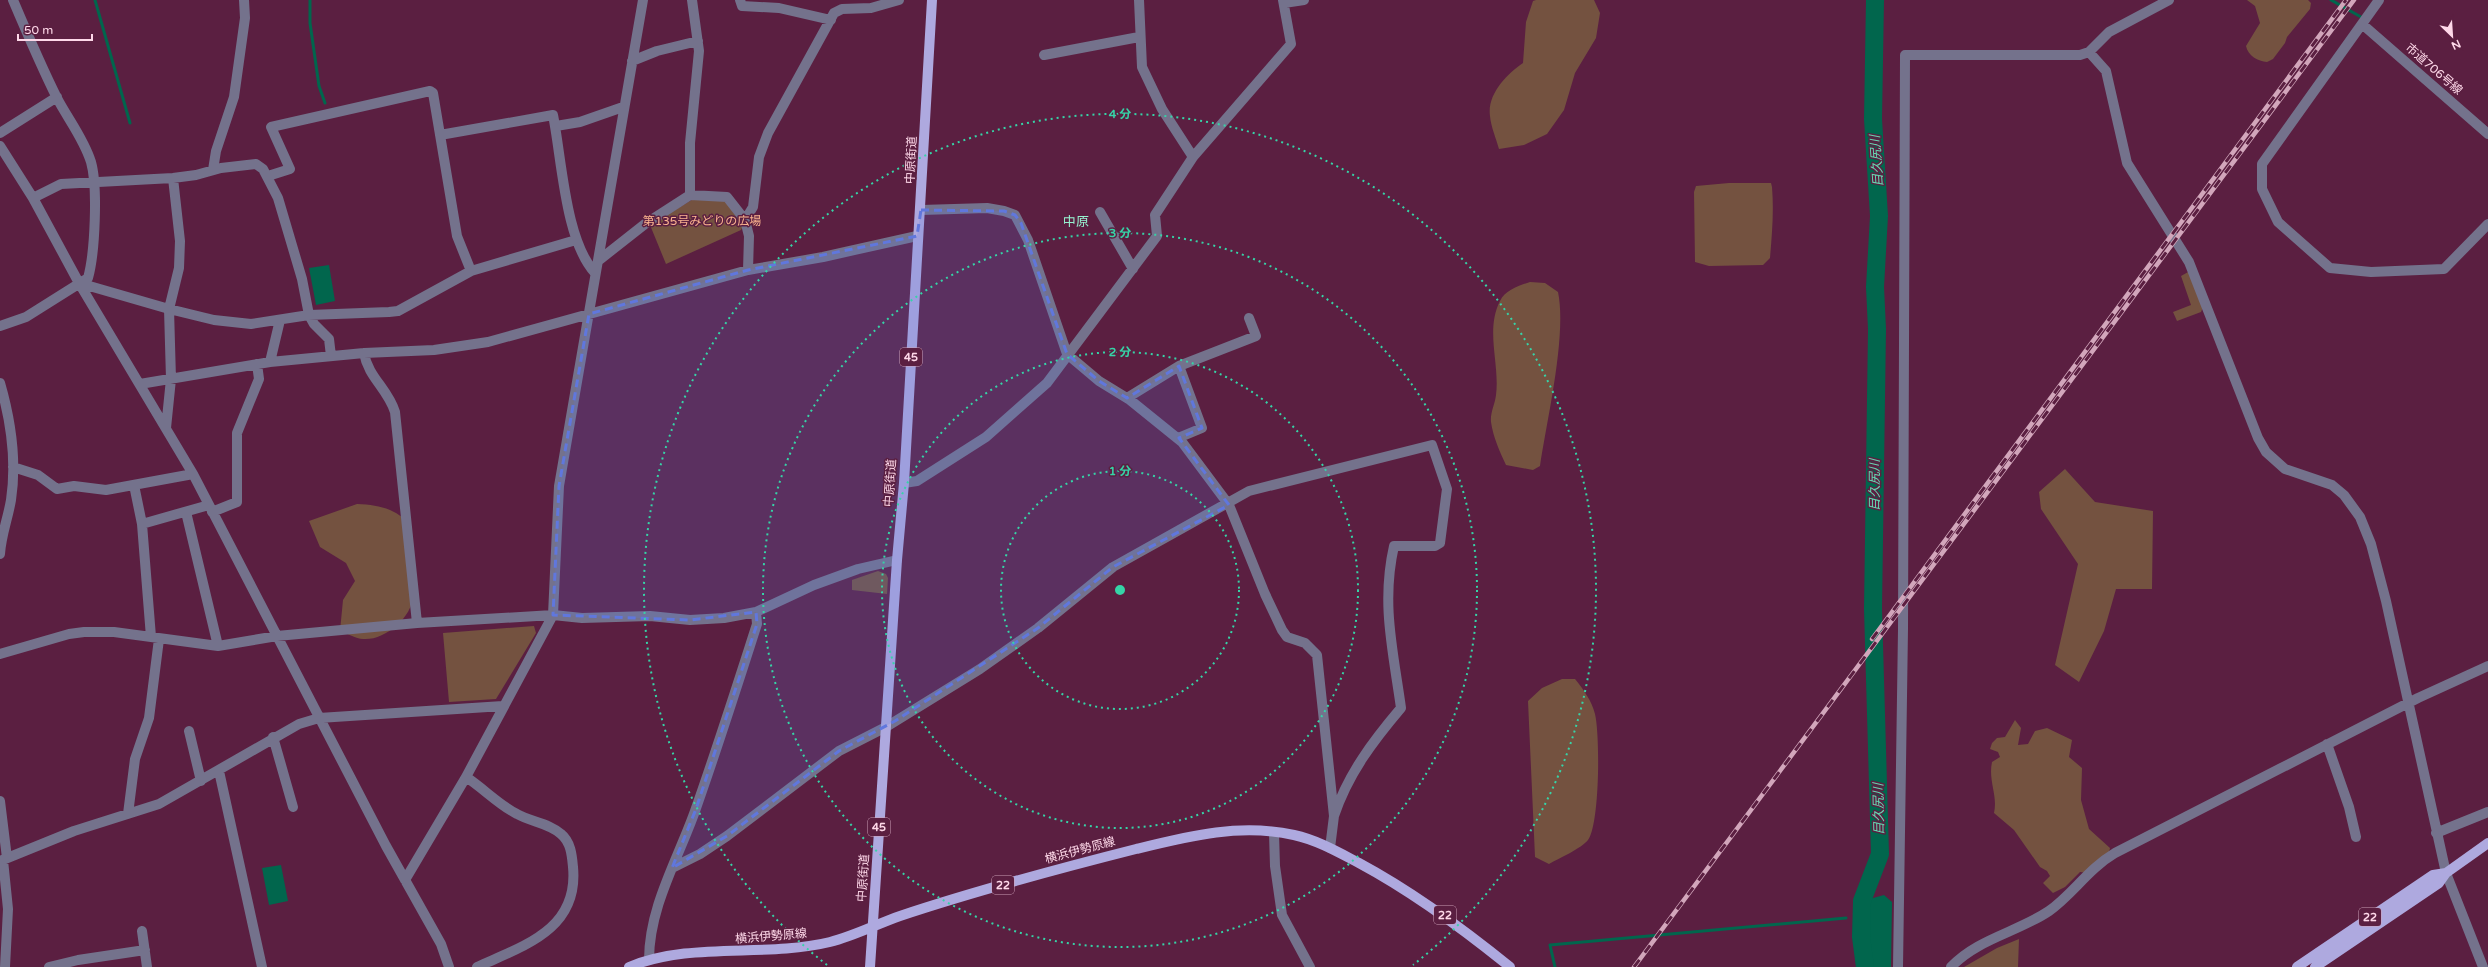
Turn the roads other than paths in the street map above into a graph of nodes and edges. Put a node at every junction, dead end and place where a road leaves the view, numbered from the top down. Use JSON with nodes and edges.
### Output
{"nodes":[{"id":1,"x":13,"y":0,"type":"edge"},
{"id":2,"x":244,"y":0,"type":"edge"},
{"id":3,"x":642,"y":0,"type":"edge"},
{"id":4,"x":692,"y":0,"type":"edge"},
{"id":5,"x":740,"y":0,"type":"edge"},
{"id":6,"x":899,"y":0,"type":"edge"},
{"id":7,"x":932,"y":0,"type":"edge"},
{"id":8,"x":1139,"y":0,"type":"edge"},
{"id":9,"x":1304,"y":0,"type":"edge"},
{"id":10,"x":2170,"y":0,"type":"edge"},
{"id":11,"x":2379,"y":0,"type":"edge"},
{"id":12,"x":1284,"y":2,"type":"edge"},
{"id":13,"x":831,"y":20,"type":"junction"},
{"id":14,"x":2362,"y":24,"type":"junction"},
{"id":15,"x":1140,"y":37,"type":"junction"},
{"id":16,"x":698,"y":41,"type":"junction"},
{"id":17,"x":2089,"y":52,"type":"junction"},
{"id":18,"x":1044,"y":55,"type":"dead end"},
{"id":19,"x":632,"y":61,"type":"junction"},
{"id":20,"x":57,"y":97,"type":"junction"},
{"id":21,"x":624,"y":107,"type":"junction"},
{"id":22,"x":556,"y":126,"type":"junction"},
{"id":23,"x":0,"y":133,"type":"edge"},
{"id":24,"x":2488,"y":134,"type":"edge"},
{"id":25,"x":440,"y":135,"type":"junction"},
{"id":26,"x":0,"y":146,"type":"edge"},
{"id":27,"x":1193,"y":157,"type":"junction"},
{"id":28,"x":212,"y":170,"type":"junction"},
{"id":29,"x":268,"y":176,"type":"junction"},
{"id":30,"x":173,"y":178,"type":"junction"},
{"id":31,"x":94,"y":181,"type":"junction"},
{"id":32,"x":690,"y":195,"type":"junction"},
{"id":33,"x":33,"y":198,"type":"junction"},
{"id":34,"x":921,"y":210,"type":"junction"},
{"id":35,"x":1100,"y":212,"type":"dead end"},
{"id":36,"x":745,"y":220,"type":"junction"},
{"id":37,"x":2488,"y":224,"type":"edge"},
{"id":38,"x":917,"y":236,"type":"junction"},
{"id":39,"x":576,"y":240,"type":"junction"},
{"id":40,"x":598,"y":261,"type":"junction"},
{"id":41,"x":1133,"y":269,"type":"junction"},
{"id":42,"x":748,"y":270,"type":"junction"},
{"id":43,"x":471,"y":271,"type":"junction"},
{"id":44,"x":595,"y":273,"type":"junction"},
{"id":45,"x":79,"y":283,"type":"junction"},
{"id":46,"x":169,"y":309,"type":"junction"},
{"id":47,"x":588,"y":314,"type":"junction"},
{"id":48,"x":309,"y":315,"type":"junction"},
{"id":49,"x":1249,"y":318,"type":"dead end"},
{"id":50,"x":280,"y":320,"type":"junction"},
{"id":51,"x":0,"y":326,"type":"edge"},
{"id":52,"x":364,"y":353,"type":"junction"},
{"id":53,"x":1067,"y":354,"type":"junction"},
{"id":54,"x":331,"y":356,"type":"junction"},
{"id":55,"x":270,"y":362,"type":"junction"},
{"id":56,"x":257,"y":364,"type":"junction"},
{"id":57,"x":1179,"y":366,"type":"junction"},
{"id":58,"x":171,"y":379,"type":"junction"},
{"id":59,"x":0,"y":383,"type":"edge"},
{"id":60,"x":140,"y":384,"type":"junction"},
{"id":61,"x":1127,"y":398,"type":"junction"},
{"id":62,"x":166,"y":428,"type":"junction"},
{"id":63,"x":1178,"y":438,"type":"junction"},
{"id":64,"x":13,"y":467,"type":"junction"},
{"id":65,"x":193,"y":474,"type":"junction"},
{"id":66,"x":904,"y":483,"type":"junction"},
{"id":67,"x":134,"y":485,"type":"junction"},
{"id":68,"x":1229,"y":505,"type":"junction"},
{"id":69,"x":211,"y":508,"type":"junction"},
{"id":70,"x":186,"y":512,"type":"junction"},
{"id":71,"x":142,"y":524,"type":"junction"},
{"id":72,"x":0,"y":554,"type":"edge"},
{"id":73,"x":897,"y":560,"type":"junction"},
{"id":74,"x":756,"y":612,"type":"junction"},
{"id":75,"x":553,"y":615,"type":"junction"},
{"id":76,"x":417,"y":623,"type":"junction"},
{"id":77,"x":277,"y":636,"type":"junction"},
{"id":78,"x":155,"y":638,"type":"junction"},
{"id":79,"x":218,"y":646,"type":"junction"},
{"id":80,"x":0,"y":654,"type":"edge"},
{"id":81,"x":2488,"y":666,"type":"edge"},
{"id":82,"x":2409,"y":703,"type":"junction"},
{"id":83,"x":503,"y":706,"type":"junction"},
{"id":84,"x":320,"y":718,"type":"junction"},
{"id":85,"x":886,"y":727,"type":"junction"},
{"id":86,"x":189,"y":731,"type":"dead end"},
{"id":87,"x":273,"y":737,"type":"junction"},
{"id":88,"x":2327,"y":744,"type":"junction"},
{"id":89,"x":219,"y":771,"type":"junction"},
{"id":90,"x":466,"y":776,"type":"junction"},
{"id":91,"x":201,"y":781,"type":"junction"},
{"id":92,"x":0,"y":801,"type":"edge"},
{"id":93,"x":292,"y":807,"type":"dead end"},
{"id":94,"x":2488,"y":812,"type":"edge"},
{"id":95,"x":128,"y":814,"type":"junction"},
{"id":96,"x":1334,"y":816,"type":"junction"},
{"id":97,"x":1274,"y":832,"type":"junction"},
{"id":98,"x":2436,"y":833,"type":"junction"},
{"id":99,"x":2356,"y":837,"type":"dead end"},
{"id":100,"x":2488,"y":843,"type":"edge"},
{"id":101,"x":1330,"y":848,"type":"junction"},
{"id":102,"x":3,"y":860,"type":"edge"},
{"id":103,"x":672,"y":868,"type":"junction"},
{"id":104,"x":2446,"y":873,"type":"junction"},
{"id":105,"x":406,"y":880,"type":"junction"},
{"id":106,"x":871,"y":927,"type":"junction"},
{"id":107,"x":142,"y":931,"type":"dead end"},
{"id":108,"x":144,"y":950,"type":"junction"},
{"id":109,"x":650,"y":960,"type":"junction"},
{"id":110,"x":5,"y":967,"type":"edge"},
{"id":111,"x":49,"y":967,"type":"edge"},
{"id":112,"x":147,"y":967,"type":"edge"},
{"id":113,"x":262,"y":967,"type":"edge"},
{"id":114,"x":449,"y":967,"type":"edge"},
{"id":115,"x":477,"y":967,"type":"edge"},
{"id":116,"x":629,"y":967,"type":"edge"},
{"id":117,"x":870,"y":967,"type":"edge"},
{"id":118,"x":1310,"y":967,"type":"edge"},
{"id":119,"x":1510,"y":967,"type":"edge"},
{"id":120,"x":1898,"y":967,"type":"edge"},
{"id":121,"x":1951,"y":967,"type":"edge"},
{"id":122,"x":2297,"y":967,"type":"edge"},
{"id":123,"x":2316,"y":967,"type":"edge"},
{"id":124,"x":2483,"y":967,"type":"edge"}],
"edges":[{"from":1,"to":20,"type":"street"},
{"from":2,"to":28,"type":"street"},
{"from":3,"to":19,"type":"street"},
{"from":4,"to":16,"type":"street"},
{"from":5,"to":13,"type":"street"},
{"from":6,"to":13,"type":"street"},
{"from":7,"to":34,"type":"main road","name":"中原街道","number":"45"},
{"from":8,"to":15,"type":"street"},
{"from":9,"to":12,"type":"street"},
{"from":10,"to":17,"type":"street"},
{"from":11,"to":14,"type":"street"},
{"from":12,"to":27,"type":"street"},
{"from":13,"to":36,"type":"street"},
{"from":14,"to":24,"type":"street","name":"市道706号線"},
{"from":14,"to":37,"type":"street"},
{"from":15,"to":18,"type":"street"},
{"from":15,"to":27,"type":"street"},
{"from":16,"to":19,"type":"street"},
{"from":16,"to":32,"type":"street"},
{"from":17,"to":82,"type":"street"},
{"from":17,"to":120,"type":"street"},
{"from":19,"to":21,"type":"street"},
{"from":20,"to":23,"type":"street"},
{"from":20,"to":31,"type":"street"},
{"from":21,"to":22,"type":"street"},
{"from":21,"to":40,"type":"street"},
{"from":22,"to":25,"type":"street"},
{"from":22,"to":39,"type":"street"},
{"from":25,"to":29,"type":"street"},
{"from":25,"to":43,"type":"street"},
{"from":26,"to":33,"type":"street"},
{"from":27,"to":41,"type":"street"},
{"from":28,"to":29,"type":"street"},
{"from":28,"to":30,"type":"street"},
{"from":29,"to":48,"type":"street"},
{"from":30,"to":31,"type":"street"},
{"from":30,"to":46,"type":"street"},
{"from":31,"to":33,"type":"street"},
{"from":31,"to":45,"type":"street"},
{"from":32,"to":36,"type":"street"},
{"from":32,"to":40,"type":"street"},
{"from":33,"to":45,"type":"street"},
{"from":34,"to":38,"type":"main road","name":"中原街道","number":"45"},
{"from":34,"to":53,"type":"street"},
{"from":35,"to":41,"type":"street"},
{"from":36,"to":42,"type":"street"},
{"from":38,"to":42,"type":"street"},
{"from":38,"to":66,"type":"main road","name":"中原街道","number":"45"},
{"from":39,"to":43,"type":"street"},
{"from":39,"to":44,"type":"street"},
{"from":40,"to":44,"type":"street"},
{"from":41,"to":53,"type":"street"},
{"from":42,"to":47,"type":"street"},
{"from":43,"to":48,"type":"street"},
{"from":44,"to":47,"type":"street"},
{"from":45,"to":46,"type":"street"},
{"from":45,"to":51,"type":"street"},
{"from":45,"to":60,"type":"street"},
{"from":46,"to":50,"type":"street"},
{"from":46,"to":58,"type":"street"},
{"from":47,"to":52,"type":"street"},
{"from":47,"to":75,"type":"street"},
{"from":48,"to":50,"type":"street"},
{"from":48,"to":54,"type":"street"},
{"from":49,"to":57,"type":"street"},
{"from":50,"to":55,"type":"street"},
{"from":52,"to":54,"type":"street"},
{"from":52,"to":76,"type":"street"},
{"from":53,"to":61,"type":"street"},
{"from":53,"to":66,"type":"street"},
{"from":54,"to":55,"type":"street"},
{"from":55,"to":56,"type":"street"},
{"from":56,"to":58,"type":"street"},
{"from":56,"to":69,"type":"street"},
{"from":57,"to":61,"type":"street"},
{"from":57,"to":63,"type":"street"},
{"from":58,"to":60,"type":"street"},
{"from":58,"to":62,"type":"street"},
{"from":59,"to":64,"type":"street"},
{"from":60,"to":62,"type":"street"},
{"from":61,"to":63,"type":"street"},
{"from":62,"to":65,"type":"street"},
{"from":63,"to":68,"type":"street"},
{"from":64,"to":67,"type":"street"},
{"from":64,"to":72,"type":"street"},
{"from":65,"to":67,"type":"street"},
{"from":65,"to":69,"type":"street"},
{"from":66,"to":73,"type":"main road","name":"中原街道","number":"45"},
{"from":67,"to":71,"type":"street"},
{"from":68,"to":85,"type":"street"},
{"from":68,"to":96,"type":"street"},
{"from":68,"to":96,"type":"street"},
{"from":69,"to":70,"type":"street"},
{"from":69,"to":77,"type":"street"},
{"from":70,"to":71,"type":"street"},
{"from":70,"to":79,"type":"street"},
{"from":71,"to":78,"type":"street"},
{"from":73,"to":74,"type":"street"},
{"from":73,"to":85,"type":"main road","name":"中原街道","number":"45"},
{"from":74,"to":75,"type":"street"},
{"from":74,"to":103,"type":"street"},
{"from":75,"to":76,"type":"street"},
{"from":75,"to":83,"type":"street"},
{"from":76,"to":77,"type":"street"},
{"from":77,"to":79,"type":"street"},
{"from":77,"to":84,"type":"street"},
{"from":78,"to":79,"type":"street"},
{"from":78,"to":80,"type":"street"},
{"from":78,"to":95,"type":"street"},
{"from":81,"to":82,"type":"street"},
{"from":82,"to":88,"type":"street"},
{"from":82,"to":98,"type":"street"},
{"from":83,"to":84,"type":"street"},
{"from":83,"to":90,"type":"street"},
{"from":84,"to":87,"type":"street"},
{"from":84,"to":105,"type":"street"},
{"from":85,"to":103,"type":"street"},
{"from":85,"to":106,"type":"main road","name":"中原街道","number":"45"},
{"from":86,"to":91,"type":"street"},
{"from":87,"to":89,"type":"street"},
{"from":87,"to":93,"type":"street"},
{"from":88,"to":99,"type":"street"},
{"from":88,"to":121,"type":"street"},
{"from":89,"to":91,"type":"street"},
{"from":89,"to":113,"type":"street"},
{"from":90,"to":105,"type":"street"},
{"from":90,"to":115,"type":"street"},
{"from":91,"to":95,"type":"street"},
{"from":92,"to":102,"type":"street"},
{"from":94,"to":98,"type":"street"},
{"from":95,"to":102,"type":"street"},
{"from":96,"to":101,"type":"street"},
{"from":97,"to":101,"type":"main road","name":"横浜伊勢原線","number":"22"},
{"from":97,"to":106,"type":"main road","name":"横浜伊勢原線","number":"22"},
{"from":97,"to":118,"type":"street"},
{"from":98,"to":104,"type":"street"},
{"from":100,"to":104,"type":"main road","number":"22"},
{"from":101,"to":119,"type":"main road","name":"横浜伊勢原線","number":"22"},
{"from":102,"to":110,"type":"street"},
{"from":103,"to":109,"type":"street"},
{"from":104,"to":122,"type":"main road","number":"22"},
{"from":104,"to":123,"type":"main road","number":"22"},
{"from":104,"to":124,"type":"street"},
{"from":105,"to":114,"type":"street"},
{"from":106,"to":109,"type":"main road","name":"横浜伊勢原線","number":"22"},
{"from":106,"to":117,"type":"main road","name":"中原街道","number":"45"},
{"from":107,"to":108,"type":"street"},
{"from":108,"to":111,"type":"street"},
{"from":108,"to":112,"type":"street"},
{"from":109,"to":116,"type":"main road","name":"横浜伊勢原線","number":"22"}]}
